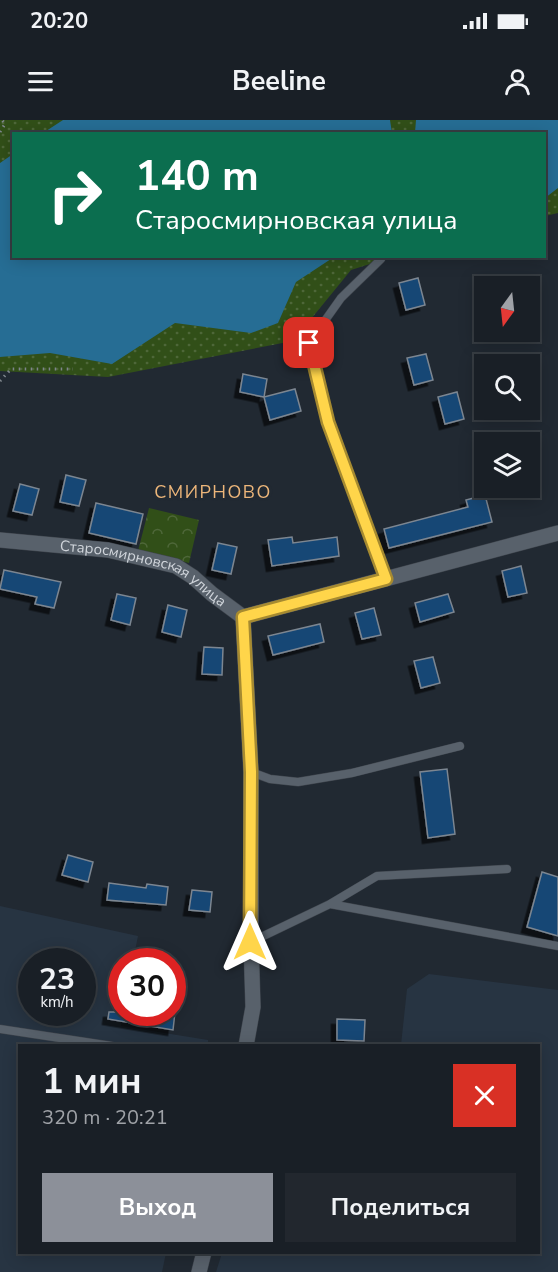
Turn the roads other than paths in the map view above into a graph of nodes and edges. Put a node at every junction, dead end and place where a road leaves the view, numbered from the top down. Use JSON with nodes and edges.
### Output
{"nodes":[{"id":1,"x":381,"y":259,"type":"dead end"},
{"id":2,"x":558,"y":533,"type":"edge"},
{"id":3,"x":0,"y":540,"type":"edge"},
{"id":4,"x":386,"y":579,"type":"junction"},
{"id":5,"x":243,"y":617,"type":"junction"},
{"id":6,"x":460,"y":746,"type":"dead end"},
{"id":7,"x":251,"y":772,"type":"junction"},
{"id":8,"x":507,"y":869,"type":"dead end"},
{"id":9,"x":330,"y":904,"type":"junction"},
{"id":10,"x":250,"y":942,"type":"junction"},
{"id":11,"x":558,"y":946,"type":"edge"},
{"id":12,"x":0,"y":1029,"type":"edge"},
{"id":13,"x":99,"y":1044,"type":"edge"},
{"id":14,"x":246,"y":1044,"type":"edge"},
{"id":15,"x":204,"y":1254,"type":"edge"},
{"id":16,"x":199,"y":1272,"type":"edge"}],
"edges":[{"from":1,"to":4,"type":"lane"},
{"from":2,"to":4,"type":"street","name":"Старосмирновская улица"},
{"from":3,"to":5,"type":"street","name":"Старосмирновская улица"},
{"from":4,"to":5,"type":"street","name":"Старосмирновская улица"},
{"from":5,"to":7,"type":"street"},
{"from":6,"to":7,"type":"lane"},
{"from":7,"to":10,"type":"street"},
{"from":8,"to":9,"type":"lane"},
{"from":9,"to":10,"type":"lane"},
{"from":9,"to":11,"type":"lane"},
{"from":10,"to":14,"type":"street"},
{"from":12,"to":13,"type":"lane"},
{"from":15,"to":16,"type":"street"}]}
